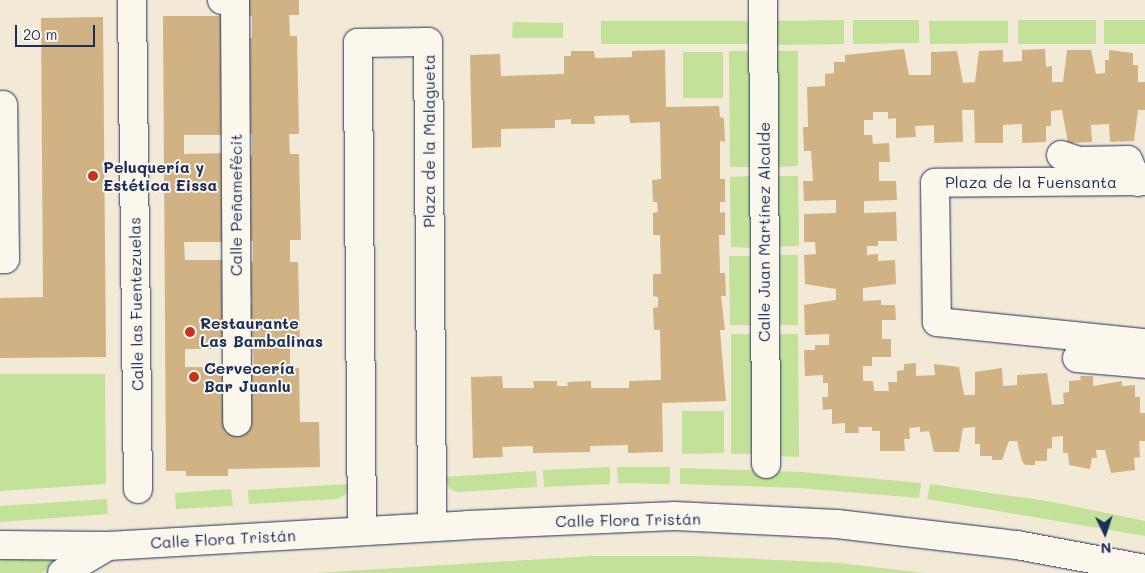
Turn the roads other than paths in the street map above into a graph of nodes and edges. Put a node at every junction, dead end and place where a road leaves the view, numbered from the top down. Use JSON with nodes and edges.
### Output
{"nodes":[{"id":1,"x":132,"y":0,"type":"edge"},
{"id":2,"x":222,"y":0,"type":"edge"},
{"id":3,"x":763,"y":0,"type":"edge"},
{"id":4,"x":3,"y":105,"type":"dead end"},
{"id":5,"x":1061,"y":155,"type":"dead end"},
{"id":6,"x":1142,"y":182,"type":"edge"},
{"id":7,"x":0,"y":260,"type":"edge"},
{"id":8,"x":1145,"y":343,"type":"edge"},
{"id":9,"x":1077,"y":358,"type":"dead end"},
{"id":10,"x":1145,"y":364,"type":"edge"},
{"id":11,"x":237,"y":422,"type":"dead end"},
{"id":12,"x":766,"y":464,"type":"dead end"},
{"id":13,"x":138,"y":489,"type":"dead end"},
{"id":14,"x":432,"y":527,"type":"junction"},
{"id":15,"x":362,"y":531,"type":"junction"},
{"id":16,"x":0,"y":544,"type":"edge"},
{"id":17,"x":108,"y":546,"type":"junction"},
{"id":18,"x":1145,"y":569,"type":"edge"},
{"id":19,"x":62,"y":573,"type":"edge"}],
"edges":[{"from":1,"to":13,"type":"street","name":"Calle las Fuentezuelas"},
{"from":2,"to":11,"type":"street","name":"Calle Peñamefécit"},
{"from":3,"to":12,"type":"street","name":"Calle Juan Martínez Alcalde"},
{"from":4,"to":7,"type":"street"},
{"from":5,"to":6,"type":"street"},
{"from":6,"to":8,"type":"street","name":"Plaza de la Fuensanta"},
{"from":9,"to":10,"type":"street"},
{"from":14,"to":15,"type":"street","name":"Calle Flora Tristán"},
{"from":14,"to":15,"type":"street","name":"Plaza de la Malagueta"},
{"from":14,"to":18,"type":"street","name":"Calle Flora Tristán"},
{"from":15,"to":17,"type":"street","name":"Calle Flora Tristán"},
{"from":16,"to":17,"type":"street","name":"Calle Flora Tristán"},
{"from":17,"to":19,"type":"street","name":"Calle Flora Tristán"}]}
